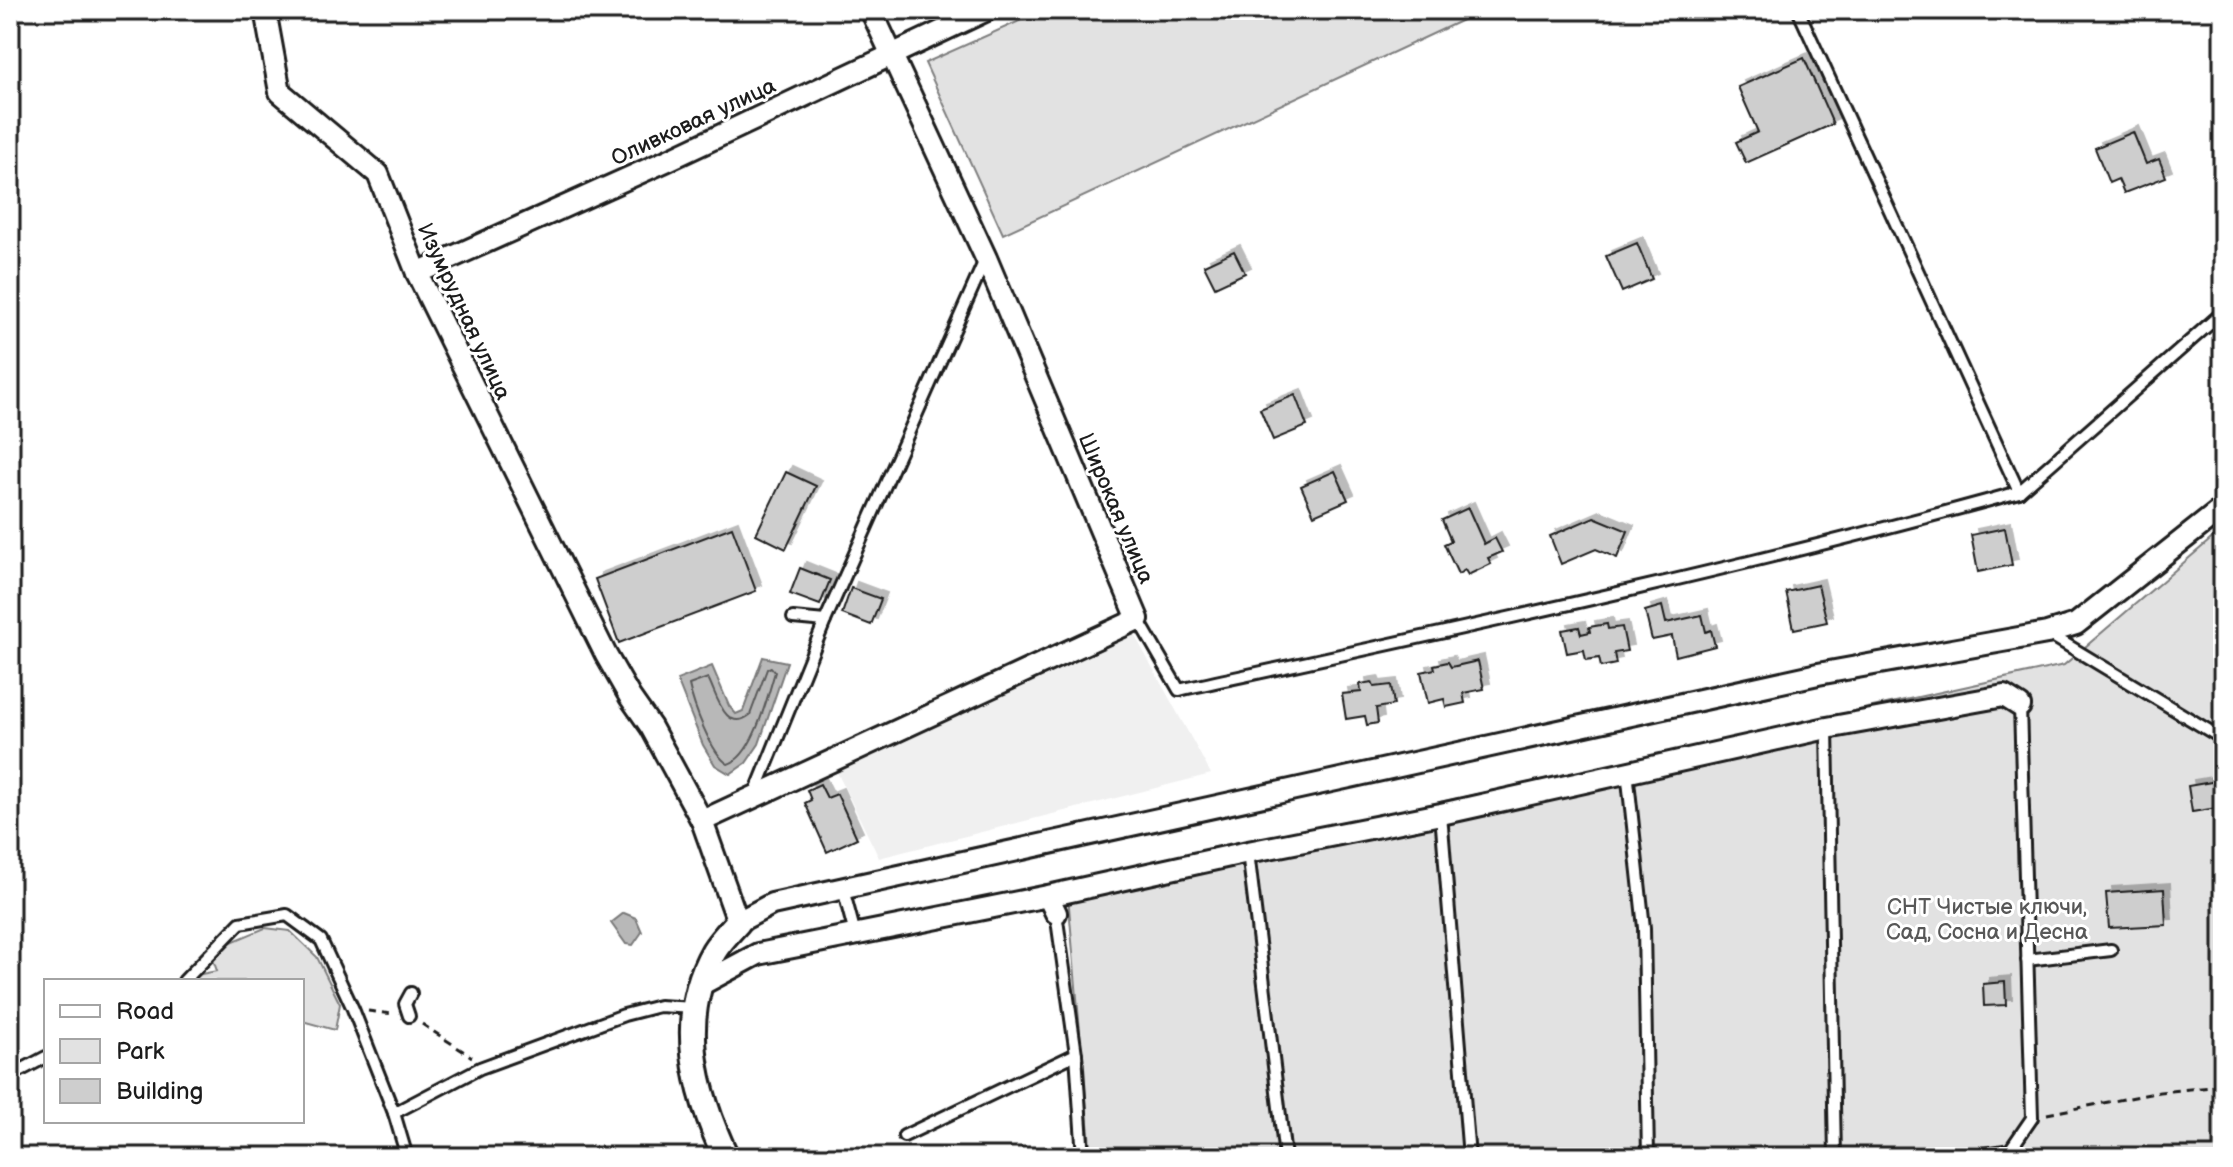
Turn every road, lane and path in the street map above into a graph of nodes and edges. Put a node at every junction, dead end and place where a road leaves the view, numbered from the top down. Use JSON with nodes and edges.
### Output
{"nodes":[{"id":1,"x":265,"y":10,"type":"edge"},
{"id":2,"x":871,"y":10,"type":"edge"},
{"id":3,"x":987,"y":10,"type":"edge"},
{"id":4,"x":1798,"y":10,"type":"edge"},
{"id":5,"x":892,"y":54,"type":"junction"},
{"id":6,"x":986,"y":258,"type":"junction"},
{"id":7,"x":417,"y":273,"type":"junction"},
{"id":8,"x":2223,"y":312,"type":"edge"},
{"id":9,"x":2019,"y":492,"type":"junction"},
{"id":10,"x":2223,"y":508,"type":"edge"},
{"id":11,"x":793,"y":618,"type":"dead end"},
{"id":12,"x":1138,"y":619,"type":"junction"},
{"id":13,"x":825,"y":621,"type":"junction"},
{"id":14,"x":2047,"y":633,"type":"junction"},
{"id":15,"x":2020,"y":706,"type":"joint"},
{"id":16,"x":1827,"y":728,"type":"junction"},
{"id":17,"x":2223,"y":739,"type":"edge"},
{"id":18,"x":1627,"y":771,"type":"junction"},
{"id":19,"x":754,"y":797,"type":"junction"},
{"id":20,"x":1441,"y":814,"type":"junction"},
{"id":21,"x":702,"y":821,"type":"junction"},
{"id":22,"x":1248,"y":852,"type":"junction"},
{"id":23,"x":843,"y":889,"type":"junction"},
{"id":24,"x":1052,"y":904,"type":"junction"},
{"id":25,"x":738,"y":922,"type":"junction"},
{"id":26,"x":855,"y":934,"type":"junction"},
{"id":27,"x":2111,"y":950,"type":"dead end"},
{"id":28,"x":2027,"y":960,"type":"junction"},
{"id":29,"x":186,"y":979,"type":"edge"},
{"id":30,"x":702,"y":984,"type":"junction"},
{"id":31,"x":411,"y":993,"type":"dead end"},
{"id":32,"x":694,"y":1008,"type":"junction"},
{"id":33,"x":353,"y":1009,"type":"junction"},
{"id":34,"x":409,"y":1016,"type":"junction"},
{"id":35,"x":2223,"y":1034,"type":"edge"},
{"id":36,"x":1076,"y":1054,"type":"junction"},
{"id":37,"x":44,"y":1058,"type":"edge"},
{"id":38,"x":485,"y":1066,"type":"junction"},
{"id":39,"x":10,"y":1076,"type":"edge"},
{"id":40,"x":394,"y":1113,"type":"junction"},
{"id":41,"x":2032,"y":1118,"type":"junction"},
{"id":42,"x":904,"y":1136,"type":"dead end"},
{"id":43,"x":407,"y":1157,"type":"edge"},
{"id":44,"x":726,"y":1157,"type":"edge"},
{"id":45,"x":1083,"y":1157,"type":"edge"},
{"id":46,"x":1285,"y":1157,"type":"edge"},
{"id":47,"x":1469,"y":1157,"type":"edge"},
{"id":48,"x":1648,"y":1157,"type":"edge"},
{"id":49,"x":1835,"y":1157,"type":"edge"},
{"id":50,"x":1969,"y":1157,"type":"edge"}],
"edges":[{"from":1,"to":7,"type":"street","name":"Изумрудная улица"},
{"from":2,"to":5,"type":"street","name":"Широкая улица"},
{"from":3,"to":5,"type":"street","name":"Оливковая улица"},
{"from":4,"to":9,"type":"lane"},
{"from":5,"to":6,"type":"street","name":"Широкая улица"},
{"from":5,"to":7,"type":"street","name":"Оливковая улица"},
{"from":6,"to":12,"type":"street","name":"Широкая улица"},
{"from":6,"to":13,"type":"lane"},
{"from":7,"to":21,"type":"street","name":"Изумрудная улица"},
{"from":8,"to":9,"type":"lane"},
{"from":9,"to":12,"type":"lane"},
{"from":10,"to":14,"type":"street"},
{"from":11,"to":13,"type":"lane"},
{"from":12,"to":19,"type":"street","name":"Широкая улица"},
{"from":13,"to":19,"type":"lane"},
{"from":14,"to":17,"type":"lane"},
{"from":14,"to":23,"type":"street"},
{"from":15,"to":16,"type":"street"},
{"from":15,"to":28,"type":"lane"},
{"from":16,"to":18,"type":"street"},
{"from":16,"to":49,"type":"lane"},
{"from":18,"to":20,"type":"street"},
{"from":18,"to":48,"type":"lane"},
{"from":19,"to":21,"type":"street","name":"Широкая улица"},
{"from":20,"to":22,"type":"street"},
{"from":20,"to":47,"type":"lane"},
{"from":21,"to":25,"type":"street"},
{"from":22,"to":24,"type":"street"},
{"from":22,"to":46,"type":"lane"},
{"from":23,"to":25,"type":"street"},
{"from":23,"to":26,"type":"lane"},
{"from":24,"to":26,"type":"street"},
{"from":24,"to":36,"type":"lane"},
{"from":25,"to":30,"type":"street"},
{"from":26,"to":30,"type":"street"},
{"from":27,"to":28,"type":"lane"},
{"from":28,"to":41,"type":"lane"},
{"from":29,"to":33,"type":"lane"},
{"from":30,"to":32,"type":"street"},
{"from":31,"to":34,"type":"lane"},
{"from":32,"to":38,"type":"lane"},
{"from":32,"to":44,"type":"street"},
{"from":33,"to":34,"type":"path"},
{"from":33,"to":40,"type":"lane"},
{"from":34,"to":38,"type":"path"},
{"from":35,"to":41,"type":"path"},
{"from":36,"to":42,"type":"lane"},
{"from":36,"to":45,"type":"lane"},
{"from":37,"to":39,"type":"lane"},
{"from":38,"to":40,"type":"lane"},
{"from":40,"to":43,"type":"lane"},
{"from":41,"to":50,"type":"lane"}]}
